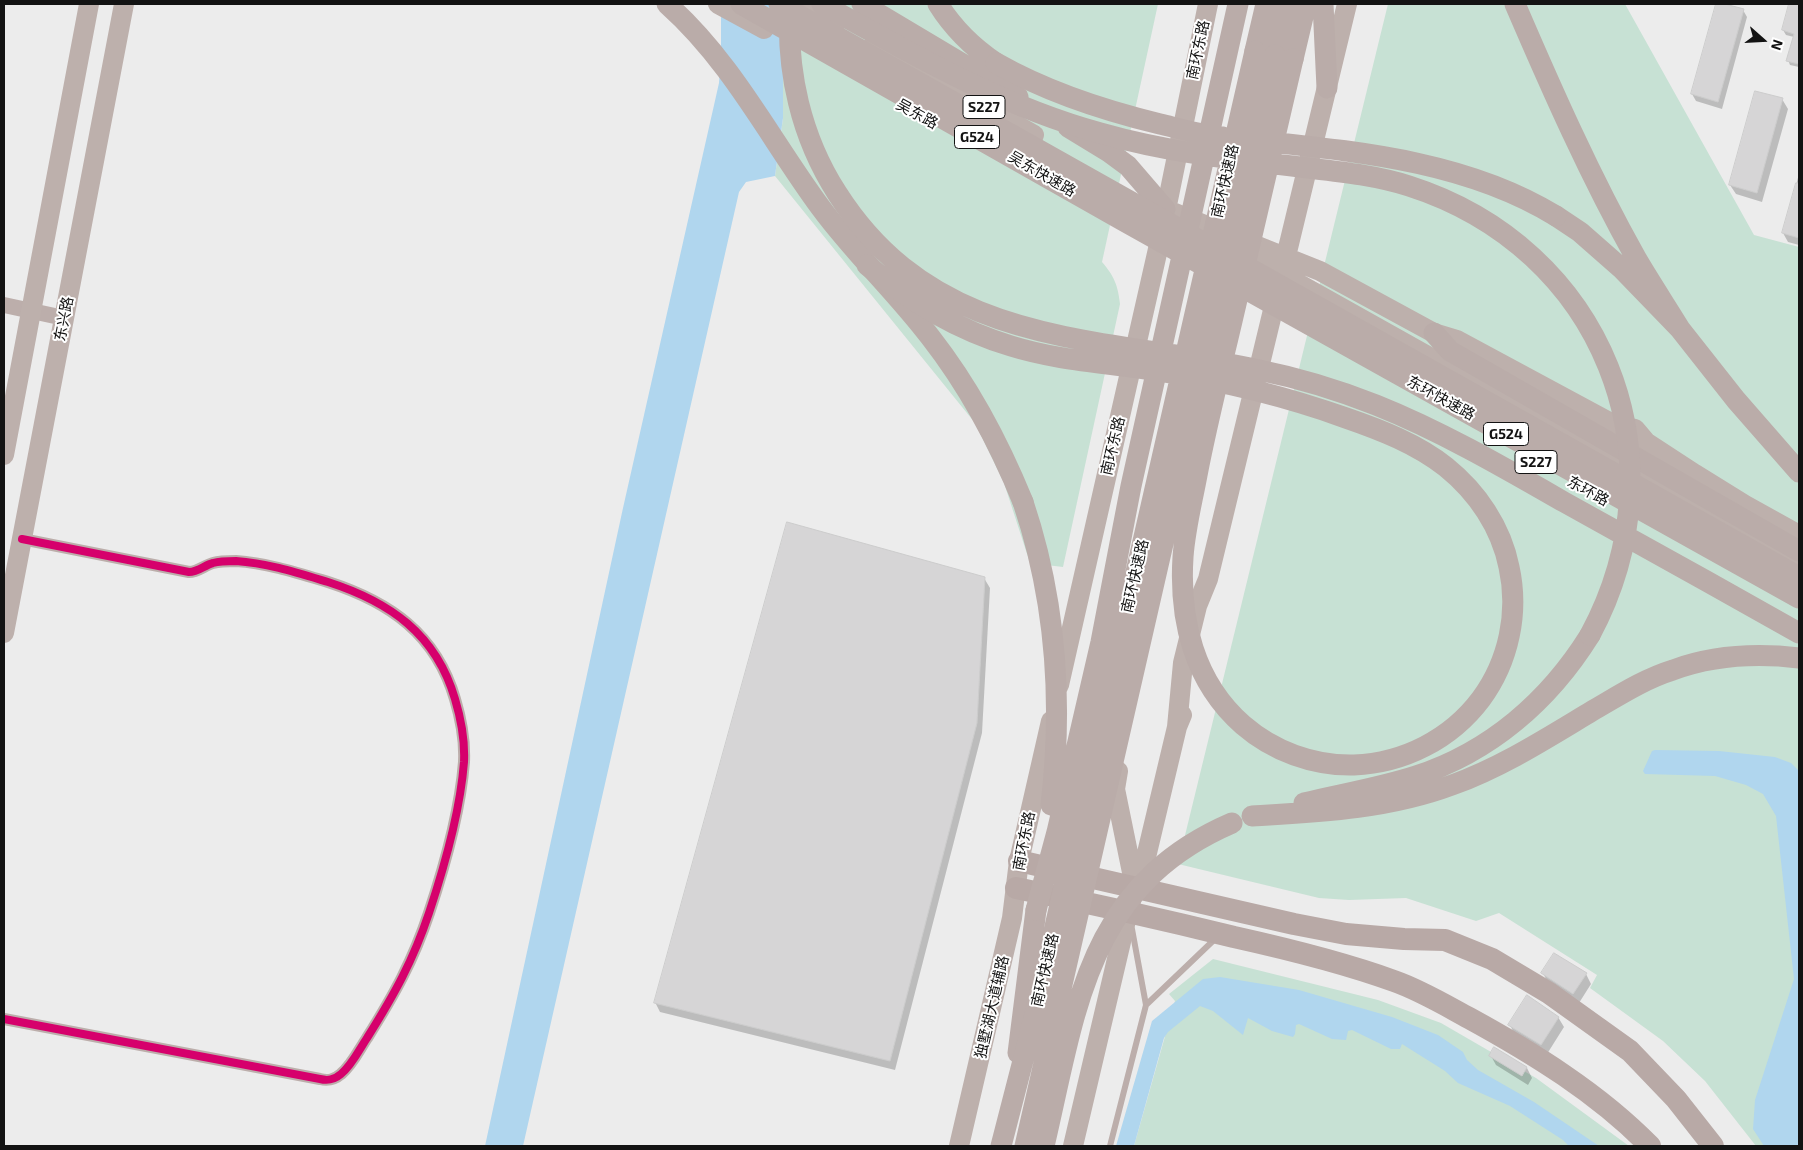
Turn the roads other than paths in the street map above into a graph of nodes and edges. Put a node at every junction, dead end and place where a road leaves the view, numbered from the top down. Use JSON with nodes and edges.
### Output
{"nodes":[{"id":1,"x":89,"y":4,"type":"edge"},
{"id":2,"x":124,"y":4,"type":"edge"},
{"id":3,"x":667,"y":4,"type":"edge"},
{"id":4,"x":718,"y":4,"type":"edge"},
{"id":5,"x":741,"y":4,"type":"edge"},
{"id":6,"x":779,"y":4,"type":"edge"},
{"id":7,"x":790,"y":4,"type":"edge"},
{"id":8,"x":803,"y":4,"type":"edge"},
{"id":9,"x":822,"y":4,"type":"edge"},
{"id":10,"x":862,"y":4,"type":"edge"},
{"id":11,"x":938,"y":4,"type":"edge"},
{"id":12,"x":1208,"y":4,"type":"edge"},
{"id":13,"x":1238,"y":4,"type":"edge"},
{"id":14,"x":1266,"y":4,"type":"edge"},
{"id":15,"x":1287,"y":4,"type":"edge"},
{"id":16,"x":1306,"y":4,"type":"edge"},
{"id":17,"x":1323,"y":4,"type":"edge"},
{"id":18,"x":1347,"y":4,"type":"edge"},
{"id":19,"x":1514,"y":4,"type":"edge"},
{"id":20,"x":1327,"y":88,"type":"junction"},
{"id":21,"x":1165,"y":209,"type":"junction"},
{"id":22,"x":1158,"y":249,"type":"junction"},
{"id":23,"x":1240,"y":250,"type":"junction"},
{"id":24,"x":1216,"y":261,"type":"junction"},
{"id":25,"x":868,"y":264,"type":"junction"},
{"id":26,"x":1284,"y":265,"type":"junction"},
{"id":27,"x":1231,"y":290,"type":"junction"},
{"id":28,"x":4,"y":305,"type":"edge"},
{"id":29,"x":31,"y":310,"type":"junction"},
{"id":30,"x":1272,"y":313,"type":"junction"},
{"id":31,"x":64,"y":318,"type":"junction"},
{"id":32,"x":1680,"y":329,"type":"junction"},
{"id":33,"x":1434,"y":333,"type":"junction"},
{"id":34,"x":4,"y":455,"type":"edge"},
{"id":35,"x":1799,"y":472,"type":"edge"},
{"id":36,"x":1799,"y":535,"type":"edge"},
{"id":37,"x":22,"y":540,"type":"junction"},
{"id":38,"x":1799,"y":552,"type":"edge"},
{"id":39,"x":1799,"y":564,"type":"edge"},
{"id":40,"x":1799,"y":577,"type":"edge"},
{"id":41,"x":1799,"y":598,"type":"edge"},
{"id":42,"x":1799,"y":610,"type":"edge"},
{"id":43,"x":4,"y":633,"type":"edge"},
{"id":44,"x":1799,"y":633,"type":"edge"},
{"id":45,"x":1799,"y":658,"type":"edge"},
{"id":46,"x":1252,"y":816,"type":"junction"},
{"id":47,"x":1019,"y":861,"type":"junction"},
{"id":48,"x":1135,"y":887,"type":"junction"},
{"id":49,"x":1016,"y":888,"type":"junction"},
{"id":50,"x":1036,"y":910,"type":"junction"},
{"id":51,"x":1128,"y":912,"type":"junction"},
{"id":52,"x":1221,"y":934,"type":"junction"},
{"id":53,"x":1146,"y":1005,"type":"junction"},
{"id":54,"x":4,"y":1019,"type":"edge"},
{"id":55,"x":1012,"y":1101,"type":"junction"},
{"id":56,"x":960,"y":1146,"type":"edge"},
{"id":57,"x":1001,"y":1146,"type":"edge"},
{"id":58,"x":1025,"y":1146,"type":"edge"},
{"id":59,"x":1044,"y":1146,"type":"edge"},
{"id":60,"x":1073,"y":1146,"type":"edge"},
{"id":61,"x":1110,"y":1146,"type":"edge"},
{"id":62,"x":1650,"y":1146,"type":"edge"},
{"id":63,"x":1713,"y":1146,"type":"edge"}],
"edges":[{"from":1,"to":29,"type":"main road"},
{"from":2,"to":31,"type":"main road","name":"东兴路"},
{"from":3,"to":25,"type":"highway"},
{"from":4,"to":22,"type":"main road","name":"吴东路","number":"S227"},
{"from":5,"to":24,"type":"highway","name":"吴东快速路","number":"G524","bridge":true},
{"from":6,"to":24,"type":"highway","name":"吴东快速路","number":"G524","bridge":true},
{"from":7,"to":44,"type":"highway","bridge":true},
{"from":8,"to":21,"type":"main road","number":"S227"},
{"from":9,"to":46,"type":"highway","bridge":true},
{"from":10,"to":21,"type":"highway"},
{"from":11,"to":32,"type":"highway","bridge":true},
{"from":12,"to":21,"type":"main road","name":"南环东路"},
{"from":13,"to":50,"type":"highway","bridge":true},
{"from":14,"to":55,"type":"highway","name":"南环快速路","bridge":true},
{"from":15,"to":58,"type":"highway","name":"南环快速路","bridge":true},
{"from":16,"to":25,"type":"highway","bridge":true},
{"from":17,"to":20,"type":"highway"},
{"from":18,"to":20,"type":"main road"},
{"from":19,"to":32,"type":"highway"},
{"from":20,"to":26,"type":"main road"},
{"from":21,"to":22,"type":"main road","name":"南环东路"},
{"from":21,"to":23,"type":"main road","number":"S227"},
{"from":21,"to":26,"type":"main road"},
{"from":22,"to":27,"type":"main road","name":"吴东路","number":"S227"},
{"from":22,"to":47,"type":"main road","name":"南环东路"},
{"from":23,"to":26,"type":"main road","number":"S227"},
{"from":23,"to":27,"type":"main road"},
{"from":24,"to":40,"type":"highway","name":"东环快速路","number":"G524","bridge":true},
{"from":24,"to":41,"type":"highway","name":"东环快速路","number":"G524","bridge":true},
{"from":25,"to":50,"type":"highway","bridge":true},
{"from":26,"to":30,"type":"main road"},
{"from":26,"to":33,"type":"main road"},
{"from":26,"to":39,"type":"main road","number":"S227"},
{"from":27,"to":30,"type":"main road","name":"吴东路","number":"S227"},
{"from":27,"to":48,"type":"main road"},
{"from":28,"to":29,"type":"street"},
{"from":29,"to":31,"type":"street"},
{"from":29,"to":34,"type":"main road"},
{"from":30,"to":42,"type":"main road","name":"东环路","number":"S227"},
{"from":30,"to":48,"type":"main road"},
{"from":31,"to":37,"type":"main road","name":"东兴路"},
{"from":32,"to":35,"type":"highway"},
{"from":33,"to":36,"type":"main road"},
{"from":33,"to":38,"type":"highway"},
{"from":37,"to":43,"type":"main road","name":"东兴路"},
{"from":37,"to":54,"type":"street"},
{"from":45,"to":46,"type":"highway"},
{"from":46,"to":59,"type":"highway","bridge":true},
{"from":47,"to":48,"type":"highway"},
{"from":47,"to":49,"type":"main road","name":"南环东路"},
{"from":48,"to":51,"type":"main road"},
{"from":48,"to":63,"type":"highway"},
{"from":49,"to":51,"type":"highway"},
{"from":49,"to":56,"type":"main road","name":"独墅湖大道辅路"},
{"from":50,"to":55,"type":"highway","bridge":true},
{"from":51,"to":52,"type":"highway"},
{"from":51,"to":53,"type":"lane"},
{"from":51,"to":60,"type":"main road"},
{"from":52,"to":53,"type":"lane"},
{"from":52,"to":62,"type":"highway"},
{"from":53,"to":61,"type":"lane"},
{"from":55,"to":57,"type":"highway","name":"南环快速路","bridge":true}]}
